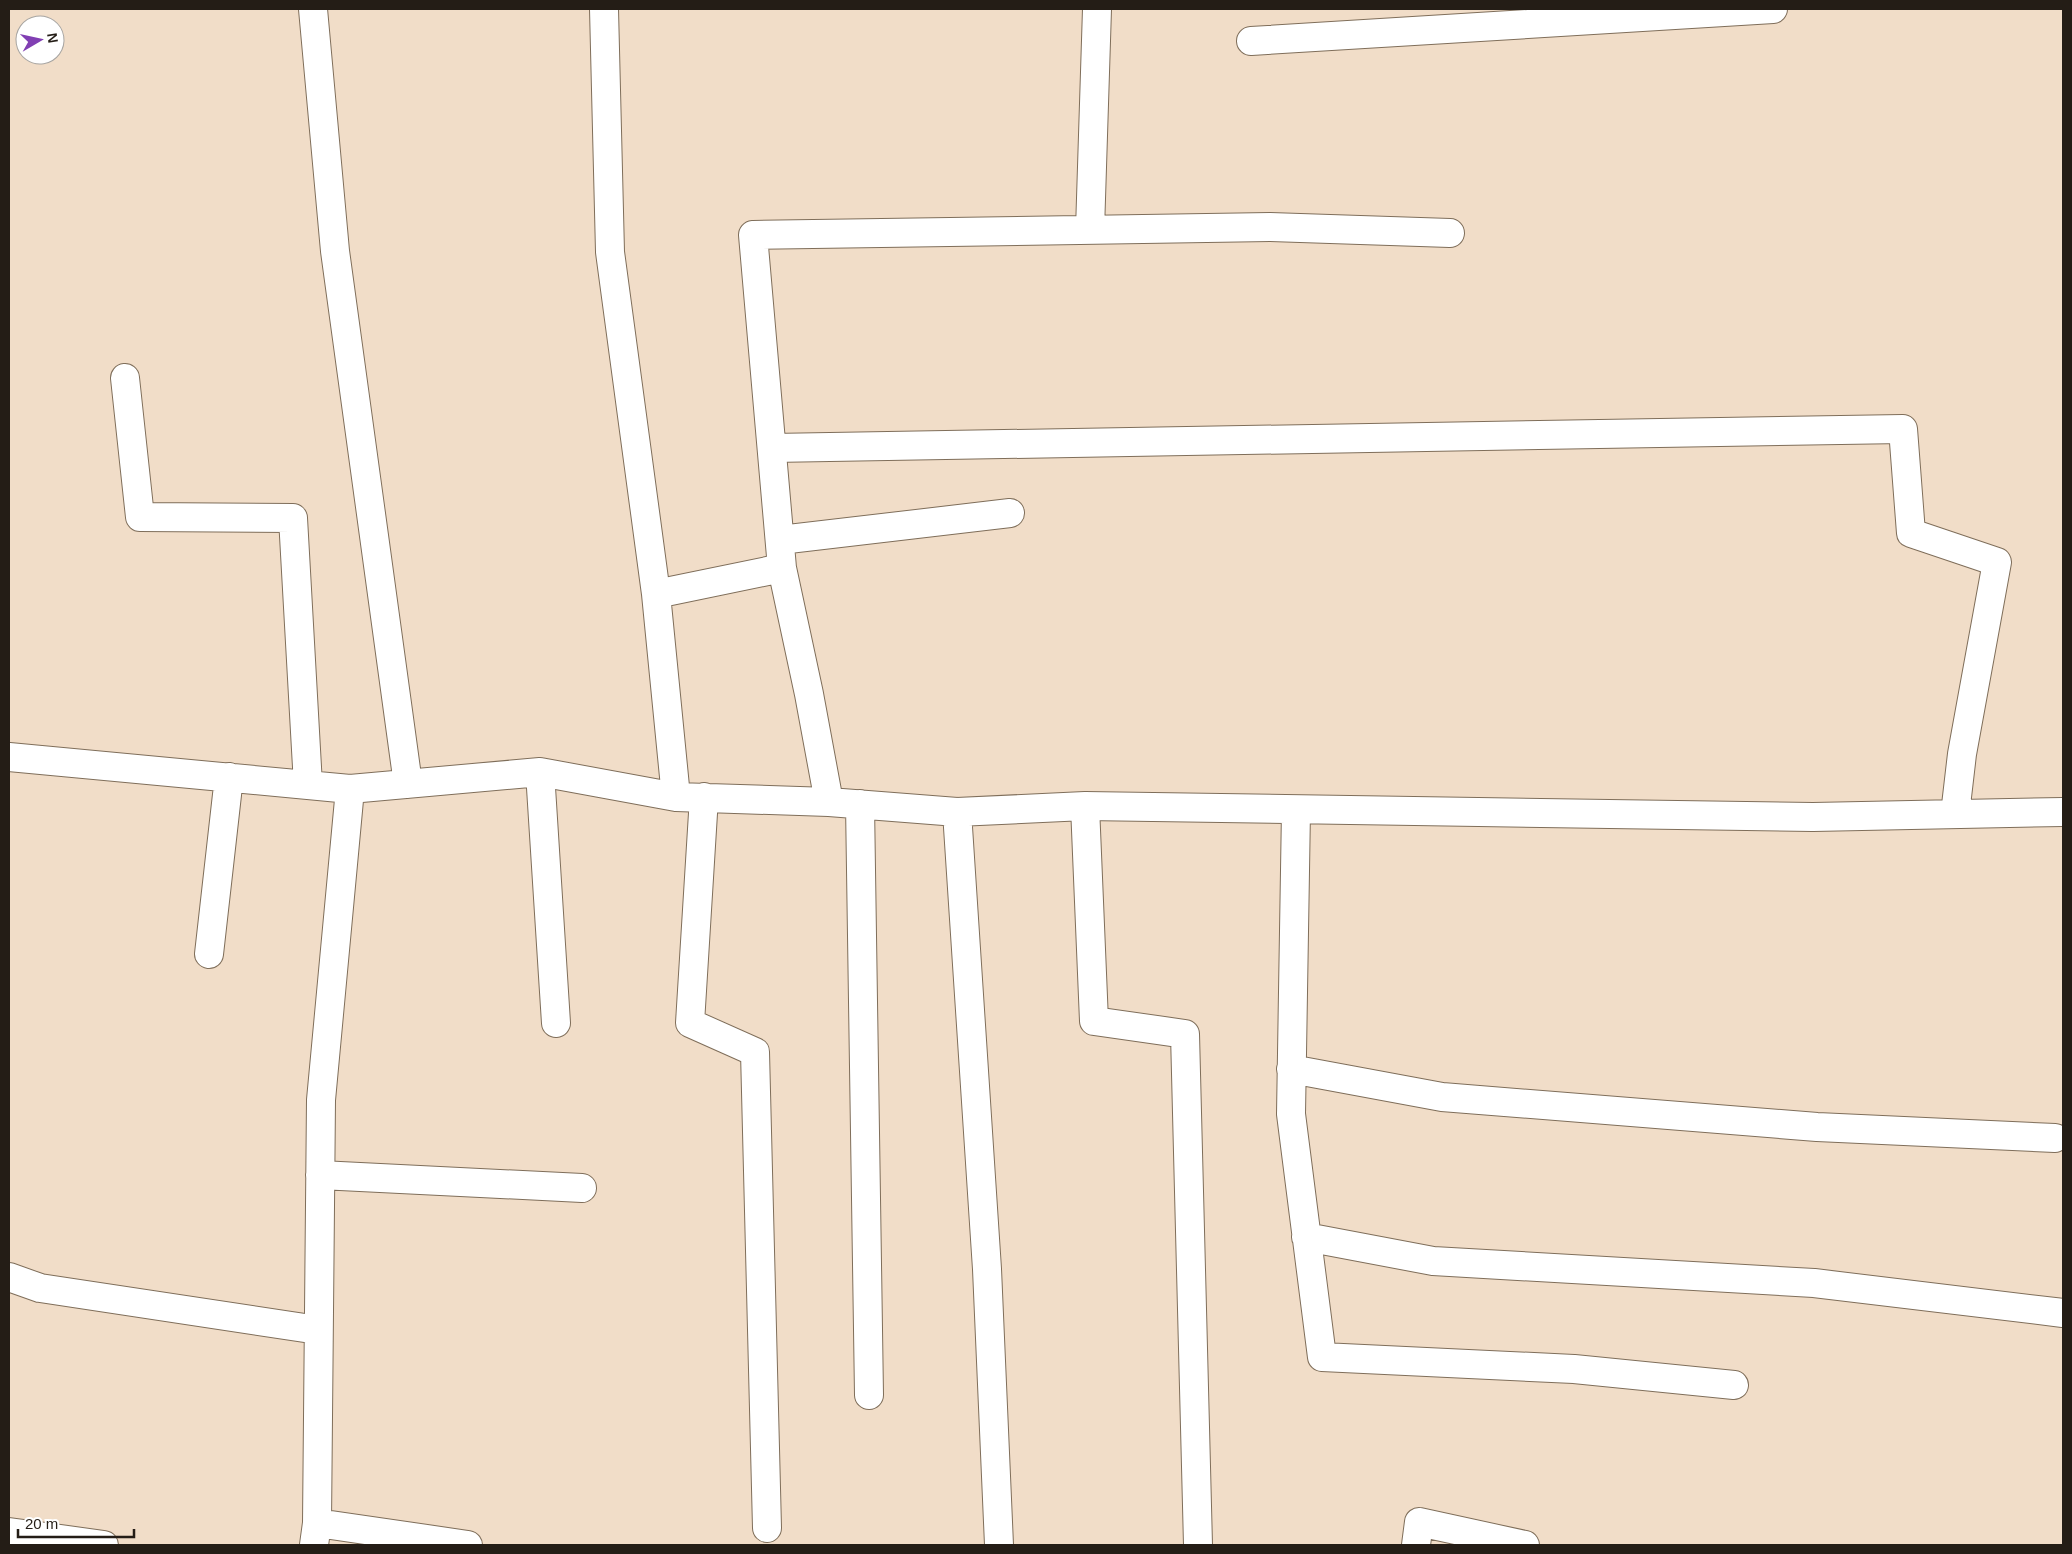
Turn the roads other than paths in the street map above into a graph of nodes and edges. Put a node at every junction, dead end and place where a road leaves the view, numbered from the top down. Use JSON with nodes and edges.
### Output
{"nodes":[{"id":1,"x":313,"y":9,"type":"edge"},
{"id":2,"x":604,"y":9,"type":"edge"},
{"id":3,"x":1097,"y":9,"type":"edge"},
{"id":4,"x":1772,"y":9,"type":"edge"},
{"id":5,"x":1251,"y":41,"type":"dead end"},
{"id":6,"x":1090,"y":230,"type":"junction"},
{"id":7,"x":1450,"y":233,"type":"dead end"},
{"id":8,"x":125,"y":378,"type":"dead end"},
{"id":9,"x":772,"y":448,"type":"junction"},
{"id":10,"x":1010,"y":514,"type":"dead end"},
{"id":11,"x":780,"y":540,"type":"junction"},
{"id":12,"x":782,"y":568,"type":"junction"},
{"id":13,"x":656,"y":594,"type":"junction"},
{"id":14,"x":9,"y":757,"type":"edge"},
{"id":15,"x":540,"y":772,"type":"junction"},
{"id":16,"x":229,"y":777,"type":"junction"},
{"id":17,"x":408,"y":784,"type":"junction"},
{"id":18,"x":308,"y":785,"type":"junction"},
{"id":19,"x":350,"y":789,"type":"junction"},
{"id":20,"x":676,"y":797,"type":"junction"},
{"id":21,"x":704,"y":797,"type":"junction"},
{"id":22,"x":829,"y":802,"type":"junction"},
{"id":23,"x":860,"y":804,"type":"junction"},
{"id":24,"x":1085,"y":806,"type":"junction"},
{"id":25,"x":1296,"y":810,"type":"junction"},
{"id":26,"x":957,"y":812,"type":"junction"},
{"id":27,"x":2063,"y":812,"type":"edge"},
{"id":28,"x":1955,"y":814,"type":"junction"},
{"id":29,"x":209,"y":954,"type":"dead end"},
{"id":30,"x":556,"y":1023,"type":"dead end"},
{"id":31,"x":1292,"y":1069,"type":"junction"},
{"id":32,"x":2055,"y":1138,"type":"dead end"},
{"id":33,"x":320,"y":1175,"type":"junction"},
{"id":34,"x":582,"y":1188,"type":"dead end"},
{"id":35,"x":1306,"y":1237,"type":"junction"},
{"id":36,"x":9,"y":1277,"type":"edge"},
{"id":37,"x":2063,"y":1313,"type":"edge"},
{"id":38,"x":318,"y":1330,"type":"junction"},
{"id":39,"x":1734,"y":1385,"type":"dead end"},
{"id":40,"x":869,"y":1395,"type":"dead end"},
{"id":41,"x":767,"y":1528,"type":"dead end"},
{"id":42,"x":9,"y":1532,"type":"edge"},
{"id":43,"x":316,"y":1534,"type":"edge"},
{"id":44,"x":104,"y":1545,"type":"edge"},
{"id":45,"x":462,"y":1545,"type":"edge"},
{"id":46,"x":999,"y":1545,"type":"edge"},
{"id":47,"x":1198,"y":1545,"type":"edge"},
{"id":48,"x":1416,"y":1545,"type":"edge"},
{"id":49,"x":1525,"y":1545,"type":"edge"}],
"edges":[{"from":1,"to":17,"type":"street"},
{"from":2,"to":13,"type":"street"},
{"from":3,"to":6,"type":"street"},
{"from":4,"to":5,"type":"street"},
{"from":6,"to":7,"type":"street"},
{"from":6,"to":9,"type":"street"},
{"from":8,"to":18,"type":"street"},
{"from":9,"to":11,"type":"street"},
{"from":9,"to":28,"type":"street"},
{"from":10,"to":11,"type":"street"},
{"from":11,"to":12,"type":"street"},
{"from":12,"to":13,"type":"street"},
{"from":12,"to":22,"type":"street"},
{"from":13,"to":20,"type":"street"},
{"from":14,"to":16,"type":"street"},
{"from":15,"to":17,"type":"street"},
{"from":15,"to":20,"type":"street"},
{"from":15,"to":30,"type":"street"},
{"from":16,"to":18,"type":"street"},
{"from":16,"to":29,"type":"street"},
{"from":17,"to":19,"type":"street"},
{"from":18,"to":19,"type":"street"},
{"from":19,"to":33,"type":"street"},
{"from":20,"to":21,"type":"street"},
{"from":21,"to":22,"type":"street"},
{"from":21,"to":41,"type":"street"},
{"from":22,"to":23,"type":"street"},
{"from":23,"to":26,"type":"street"},
{"from":23,"to":40,"type":"street"},
{"from":24,"to":25,"type":"street"},
{"from":24,"to":26,"type":"street"},
{"from":24,"to":47,"type":"street"},
{"from":25,"to":28,"type":"street"},
{"from":25,"to":31,"type":"street"},
{"from":26,"to":46,"type":"street"},
{"from":27,"to":28,"type":"street"},
{"from":31,"to":32,"type":"street"},
{"from":31,"to":35,"type":"street"},
{"from":33,"to":34,"type":"street"},
{"from":33,"to":38,"type":"street"},
{"from":35,"to":37,"type":"street"},
{"from":35,"to":39,"type":"street"},
{"from":36,"to":38,"type":"street"},
{"from":38,"to":43,"type":"street"},
{"from":42,"to":44,"type":"street"},
{"from":43,"to":45,"type":"street"},
{"from":48,"to":49,"type":"street"}]}
